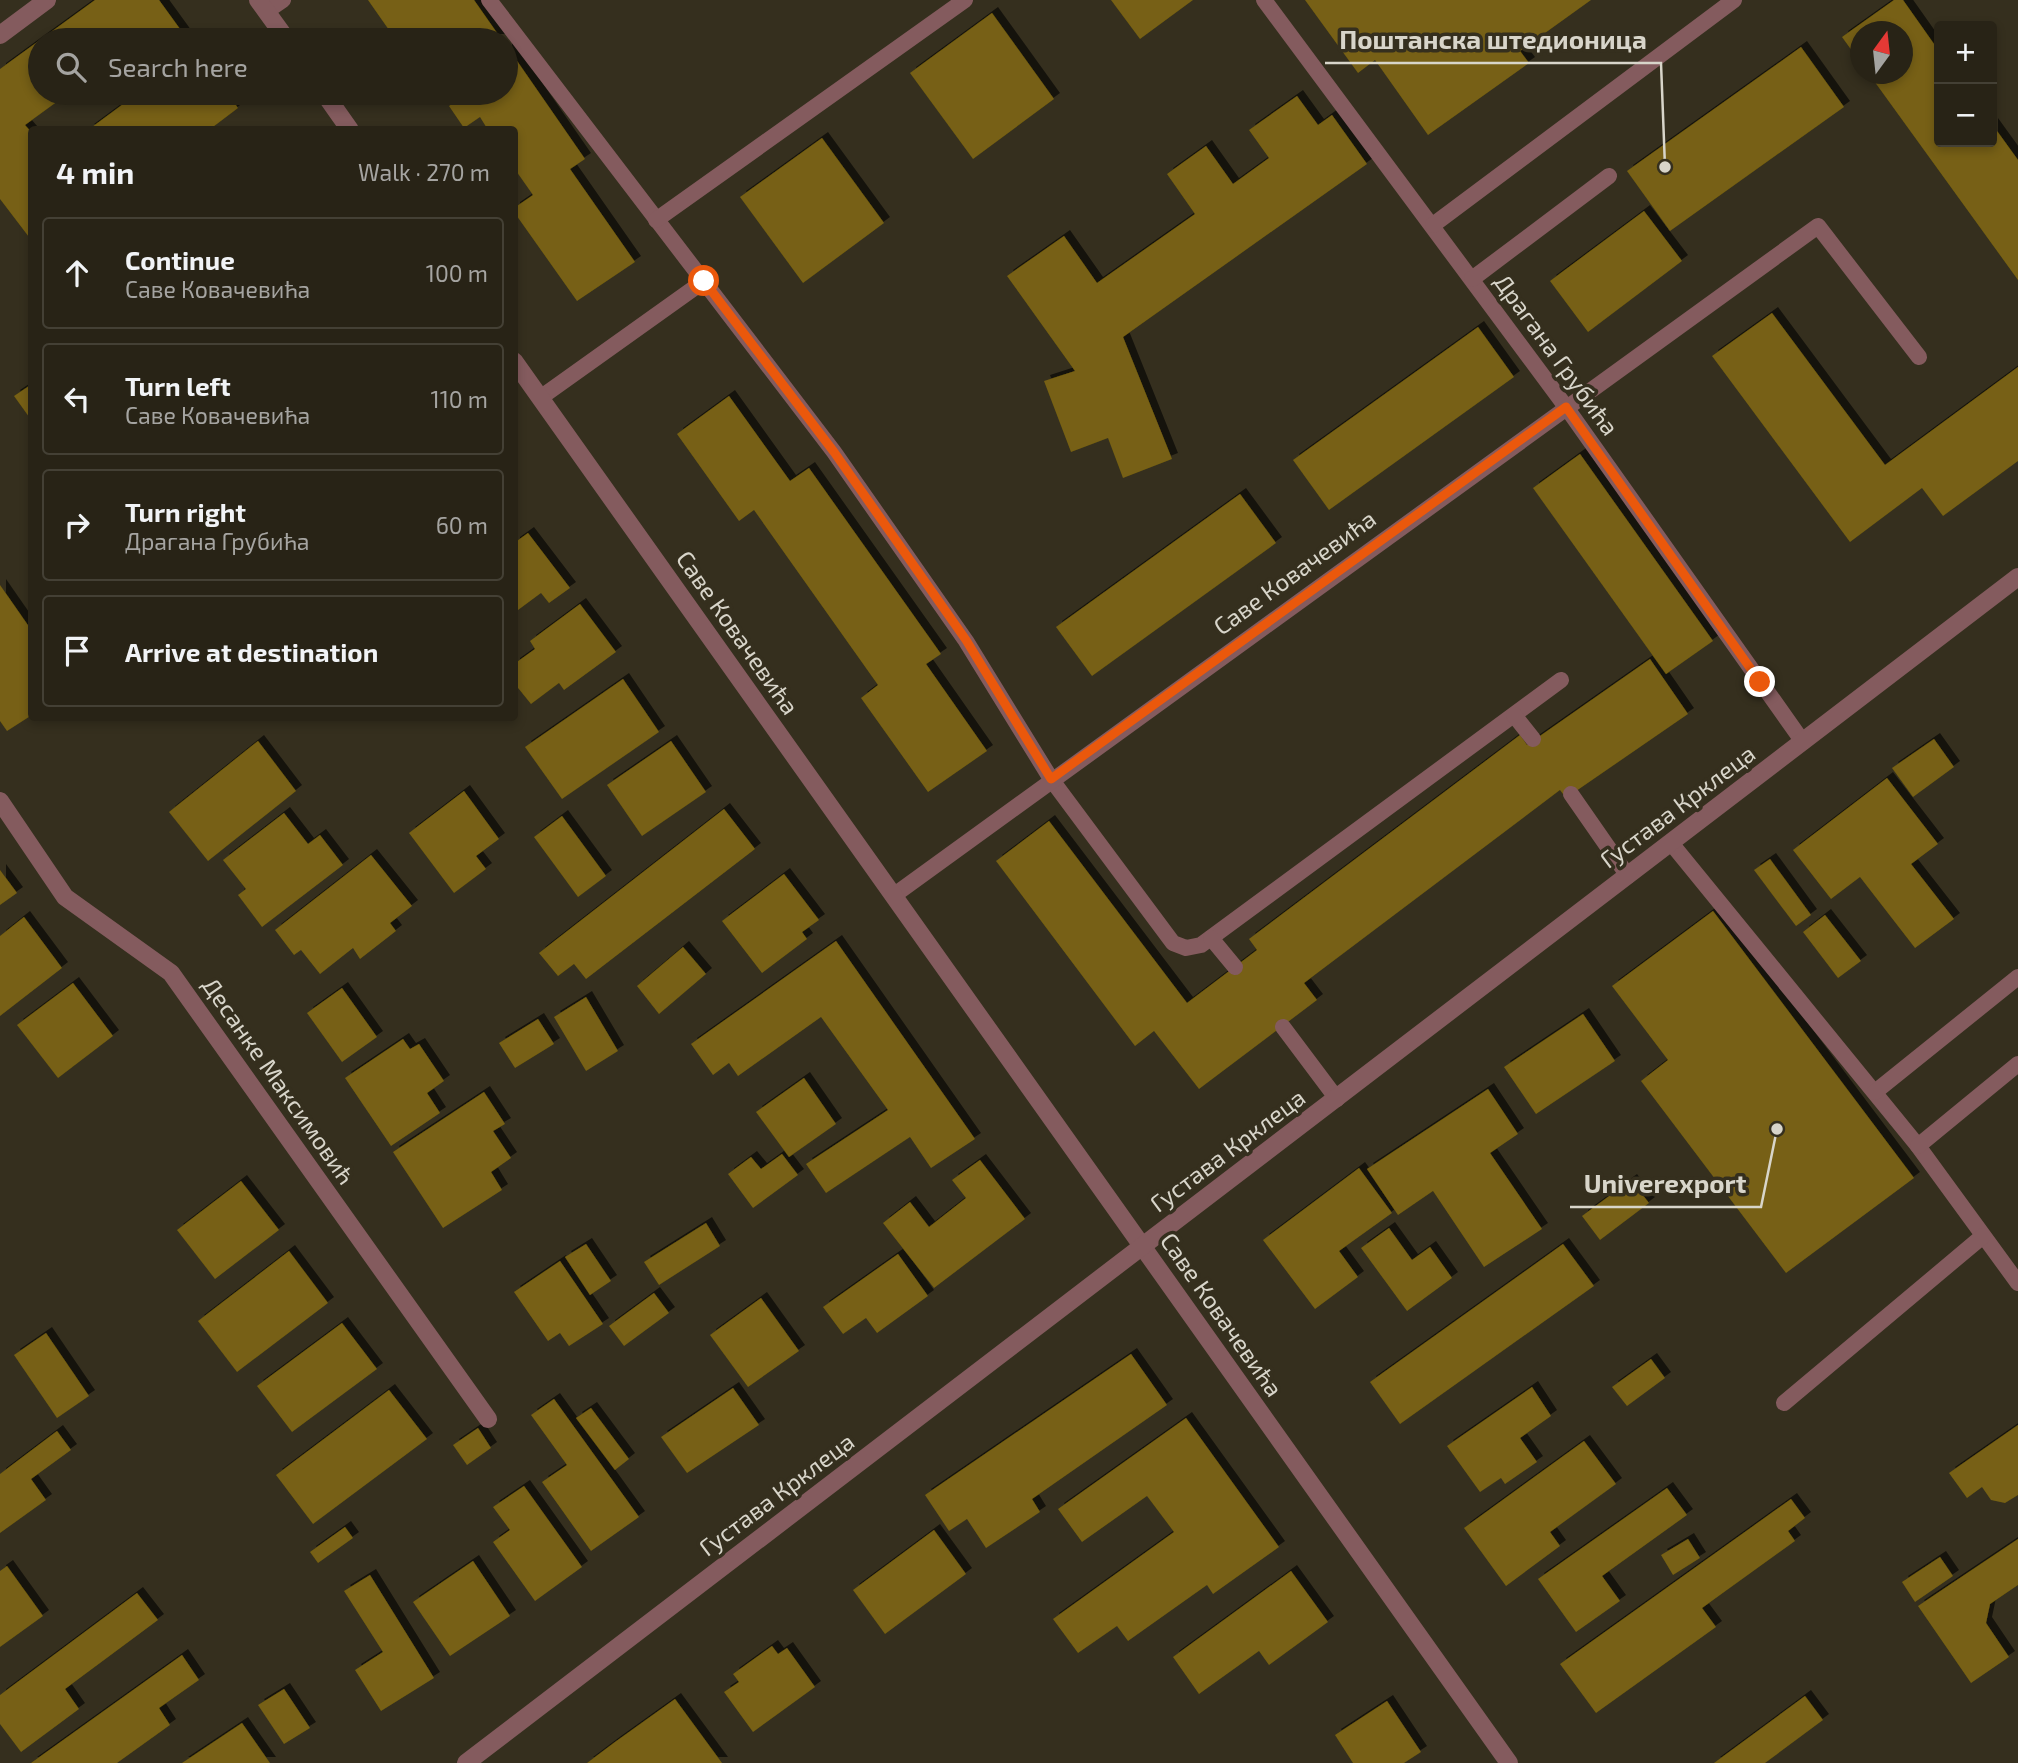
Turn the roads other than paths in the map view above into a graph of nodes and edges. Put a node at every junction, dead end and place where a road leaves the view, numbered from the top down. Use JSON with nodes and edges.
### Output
{"nodes":[{"id":1,"x":47,"y":0,"type":"edge"},
{"id":2,"x":283,"y":0,"type":"edge"},
{"id":3,"x":489,"y":0,"type":"edge"},
{"id":4,"x":965,"y":0,"type":"edge"},
{"id":5,"x":1264,"y":0,"type":"edge"},
{"id":6,"x":1734,"y":0,"type":"edge"},
{"id":7,"x":262,"y":6,"type":"edge"},
{"id":8,"x":278,"y":28,"type":"edge"},
{"id":9,"x":510,"y":28,"type":"edge"},
{"id":10,"x":0,"y":35,"type":"edge"},
{"id":11,"x":518,"y":38,"type":"edge"},
{"id":12,"x":332,"y":105,"type":"edge"},
{"id":13,"x":347,"y":126,"type":"edge"},
{"id":14,"x":1609,"y":176,"type":"dead end"},
{"id":15,"x":656,"y":220,"type":"junction"},
{"id":16,"x":1433,"y":225,"type":"junction"},
{"id":17,"x":1472,"y":279,"type":"junction"},
{"id":18,"x":704,"y":281,"type":"junction"},
{"id":19,"x":1919,"y":357,"type":"dead end"},
{"id":20,"x":518,"y":367,"type":"edge"},
{"id":21,"x":540,"y":398,"type":"junction"},
{"id":22,"x":1566,"y":407,"type":"junction"},
{"id":23,"x":2018,"y":577,"type":"edge"},
{"id":24,"x":1561,"y":680,"type":"dead end"},
{"id":25,"x":1514,"y":715,"type":"junction"},
{"id":26,"x":1533,"y":740,"type":"dead end"},
{"id":27,"x":1803,"y":742,"type":"junction"},
{"id":28,"x":1051,"y":779,"type":"junction"},
{"id":29,"x":1571,"y":794,"type":"dead end"},
{"id":30,"x":0,"y":801,"type":"edge"},
{"id":31,"x":1671,"y":843,"type":"junction"},
{"id":32,"x":1628,"y":876,"type":"junction"},
{"id":33,"x":893,"y":896,"type":"junction"},
{"id":34,"x":1211,"y":939,"type":"junction"},
{"id":35,"x":1235,"y":967,"type":"dead end"},
{"id":36,"x":2018,"y":977,"type":"edge"},
{"id":37,"x":1283,"y":1027,"type":"dead end"},
{"id":38,"x":2018,"y":1064,"type":"edge"},
{"id":39,"x":1875,"y":1092,"type":"junction"},
{"id":40,"x":1337,"y":1099,"type":"junction"},
{"id":41,"x":1918,"y":1146,"type":"junction"},
{"id":42,"x":1983,"y":1236,"type":"junction"},
{"id":43,"x":1142,"y":1247,"type":"junction"},
{"id":44,"x":2018,"y":1283,"type":"edge"},
{"id":45,"x":1784,"y":1404,"type":"dead end"},
{"id":46,"x":488,"y":1419,"type":"dead end"},
{"id":47,"x":466,"y":1763,"type":"edge"},
{"id":48,"x":1508,"y":1763,"type":"edge"}],
"edges":[{"from":1,"to":10,"type":"street"},
{"from":2,"to":7,"type":"lane"},
{"from":3,"to":9,"type":"lane"},
{"from":4,"to":15,"type":"lane"},
{"from":5,"to":16,"type":"lane","name":"Драгана Грубића"},
{"from":6,"to":16,"type":"lane"},
{"from":7,"to":8,"type":"street"},
{"from":11,"to":15,"type":"lane"},
{"from":12,"to":13,"type":"street"},
{"from":14,"to":17,"type":"lane"},
{"from":15,"to":18,"type":"lane"},
{"from":16,"to":17,"type":"lane","name":"Драгана Грубића"},
{"from":17,"to":22,"type":"lane","name":"Драгана Грубића"},
{"from":18,"to":21,"type":"lane"},
{"from":18,"to":28,"type":"lane"},
{"from":19,"to":22,"type":"lane","name":"Саве Ковачевића"},
{"from":20,"to":21,"type":"street","name":"Саве Ковачевића"},
{"from":21,"to":33,"type":"street","name":"Саве Ковачевића"},
{"from":22,"to":27,"type":"lane","name":"Драгана Грубића"},
{"from":22,"to":28,"type":"lane","name":"Саве Ковачевића"},
{"from":23,"to":27,"type":"street","name":"Густава Крклеца"},
{"from":24,"to":25,"type":"lane"},
{"from":25,"to":26,"type":"lane"},
{"from":25,"to":34,"type":"lane"},
{"from":27,"to":31,"type":"street","name":"Густава Крклеца"},
{"from":28,"to":33,"type":"lane","name":"Саве Ковачевића"},
{"from":28,"to":34,"type":"lane"},
{"from":29,"to":32,"type":"lane"},
{"from":30,"to":46,"type":"street","name":"Десанке Максимовић"},
{"from":31,"to":32,"type":"street","name":"Густава Крклеца"},
{"from":31,"to":39,"type":"lane"},
{"from":32,"to":40,"type":"street","name":"Густава Крклеца"},
{"from":33,"to":43,"type":"street","name":"Саве Ковачевића"},
{"from":34,"to":35,"type":"lane"},
{"from":36,"to":39,"type":"lane"},
{"from":37,"to":40,"type":"lane"},
{"from":38,"to":41,"type":"lane"},
{"from":39,"to":41,"type":"lane"},
{"from":40,"to":43,"type":"street","name":"Густава Крклеца"},
{"from":41,"to":42,"type":"lane"},
{"from":42,"to":44,"type":"lane"},
{"from":42,"to":45,"type":"lane"},
{"from":43,"to":47,"type":"street","name":"Густава Крклеца"},
{"from":43,"to":48,"type":"street","name":"Саве Ковачевића"}]}
